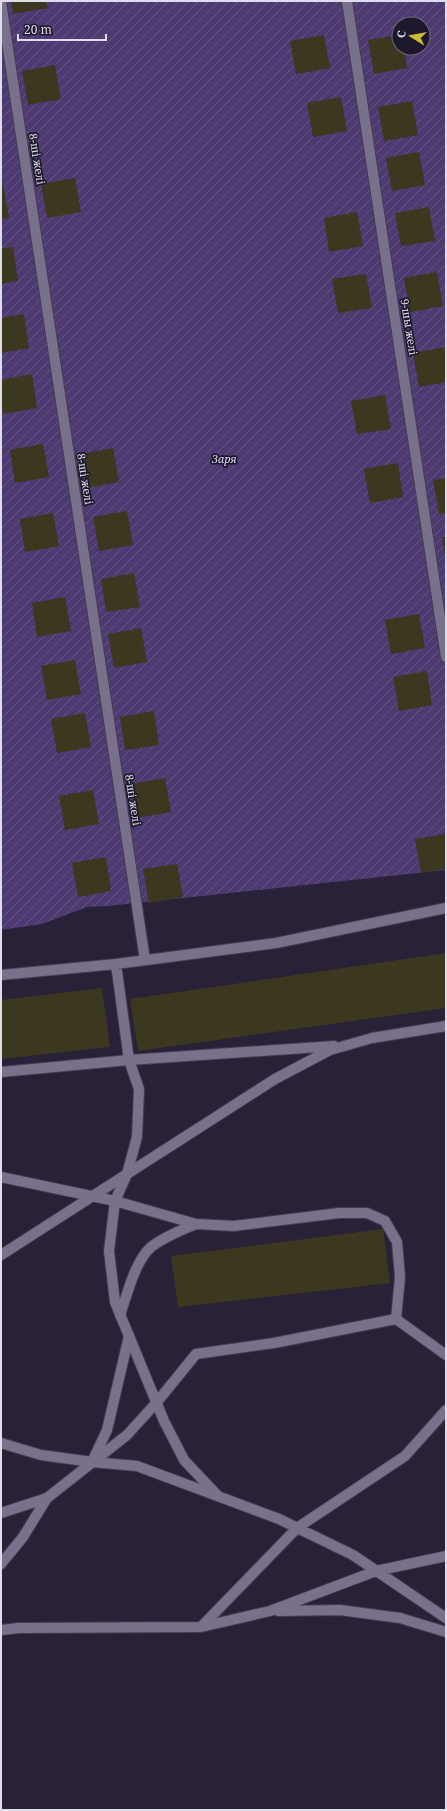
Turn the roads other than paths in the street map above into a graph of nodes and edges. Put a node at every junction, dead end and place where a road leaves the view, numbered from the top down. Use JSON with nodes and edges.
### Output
{"nodes":[{"id":1,"x":347,"y":1,"type":"edge"},
{"id":2,"x":1,"y":2,"type":"edge"},
{"id":3,"x":446,"y":657,"type":"edge"},
{"id":4,"x":446,"y":908,"type":"edge"},
{"id":5,"x":145,"y":960,"type":"junction"},
{"id":6,"x":116,"y":964,"type":"junction"},
{"id":7,"x":1,"y":975,"type":"edge"},
{"id":8,"x":446,"y":1026,"type":"edge"},
{"id":9,"x":350,"y":1045,"type":"junction"},
{"id":10,"x":128,"y":1060,"type":"junction"},
{"id":11,"x":1,"y":1072,"type":"edge"},
{"id":12,"x":127,"y":1174,"type":"junction"},
{"id":13,"x":1,"y":1177,"type":"edge"},
{"id":14,"x":93,"y":1196,"type":"junction"},
{"id":15,"x":115,"y":1200,"type":"junction"},
{"id":16,"x":196,"y":1224,"type":"junction"},
{"id":17,"x":1,"y":1255,"type":"edge"},
{"id":18,"x":120,"y":1315,"type":"junction"},
{"id":19,"x":396,"y":1319,"type":"junction"},
{"id":20,"x":129,"y":1336,"type":"junction"},
{"id":21,"x":446,"y":1355,"type":"edge"},
{"id":22,"x":157,"y":1402,"type":"junction"},
{"id":23,"x":446,"y":1410,"type":"edge"},
{"id":24,"x":1,"y":1443,"type":"edge"},
{"id":25,"x":92,"y":1462,"type":"junction"},
{"id":26,"x":218,"y":1496,"type":"junction"},
{"id":27,"x":47,"y":1498,"type":"junction"},
{"id":28,"x":1,"y":1513,"type":"edge"},
{"id":29,"x":297,"y":1528,"type":"junction"},
{"id":30,"x":446,"y":1556,"type":"edge"},
{"id":31,"x":1,"y":1564,"type":"edge"},
{"id":32,"x":376,"y":1570,"type":"junction"},
{"id":33,"x":270,"y":1611,"type":"junction"},
{"id":34,"x":446,"y":1618,"type":"edge"},
{"id":35,"x":201,"y":1627,"type":"junction"},
{"id":36,"x":1,"y":1630,"type":"edge"},
{"id":37,"x":446,"y":1632,"type":"edge"}],
"edges":[{"from":1,"to":3,"type":"street","name":"9-шы желі"},
{"from":2,"to":5,"type":"street","name":"8-ші желі"},
{"from":4,"to":5,"type":"street"},
{"from":5,"to":6,"type":"street"},
{"from":6,"to":7,"type":"street"},
{"from":6,"to":10,"type":"street"},
{"from":8,"to":9,"type":"street"},
{"from":9,"to":10,"type":"street"},
{"from":9,"to":12,"type":"street"},
{"from":10,"to":11,"type":"street"},
{"from":10,"to":12,"type":"street"},
{"from":12,"to":14,"type":"street"},
{"from":12,"to":15,"type":"street"},
{"from":13,"to":14,"type":"street"},
{"from":14,"to":15,"type":"street"},
{"from":14,"to":17,"type":"street"},
{"from":15,"to":16,"type":"street"},
{"from":15,"to":18,"type":"street"},
{"from":16,"to":18,"type":"street"},
{"from":16,"to":19,"type":"street"},
{"from":18,"to":20,"type":"street"},
{"from":19,"to":21,"type":"street"},
{"from":19,"to":22,"type":"street"},
{"from":20,"to":22,"type":"street"},
{"from":20,"to":25,"type":"street"},
{"from":22,"to":25,"type":"street"},
{"from":22,"to":26,"type":"street"},
{"from":23,"to":29,"type":"street"},
{"from":24,"to":25,"type":"street"},
{"from":25,"to":26,"type":"street"},
{"from":25,"to":27,"type":"street"},
{"from":26,"to":29,"type":"street"},
{"from":27,"to":28,"type":"street"},
{"from":27,"to":31,"type":"street"},
{"from":29,"to":32,"type":"street"},
{"from":29,"to":35,"type":"street"},
{"from":30,"to":32,"type":"street"},
{"from":32,"to":33,"type":"street"},
{"from":32,"to":34,"type":"street"},
{"from":33,"to":35,"type":"street"},
{"from":33,"to":37,"type":"street"},
{"from":35,"to":36,"type":"street"}]}
